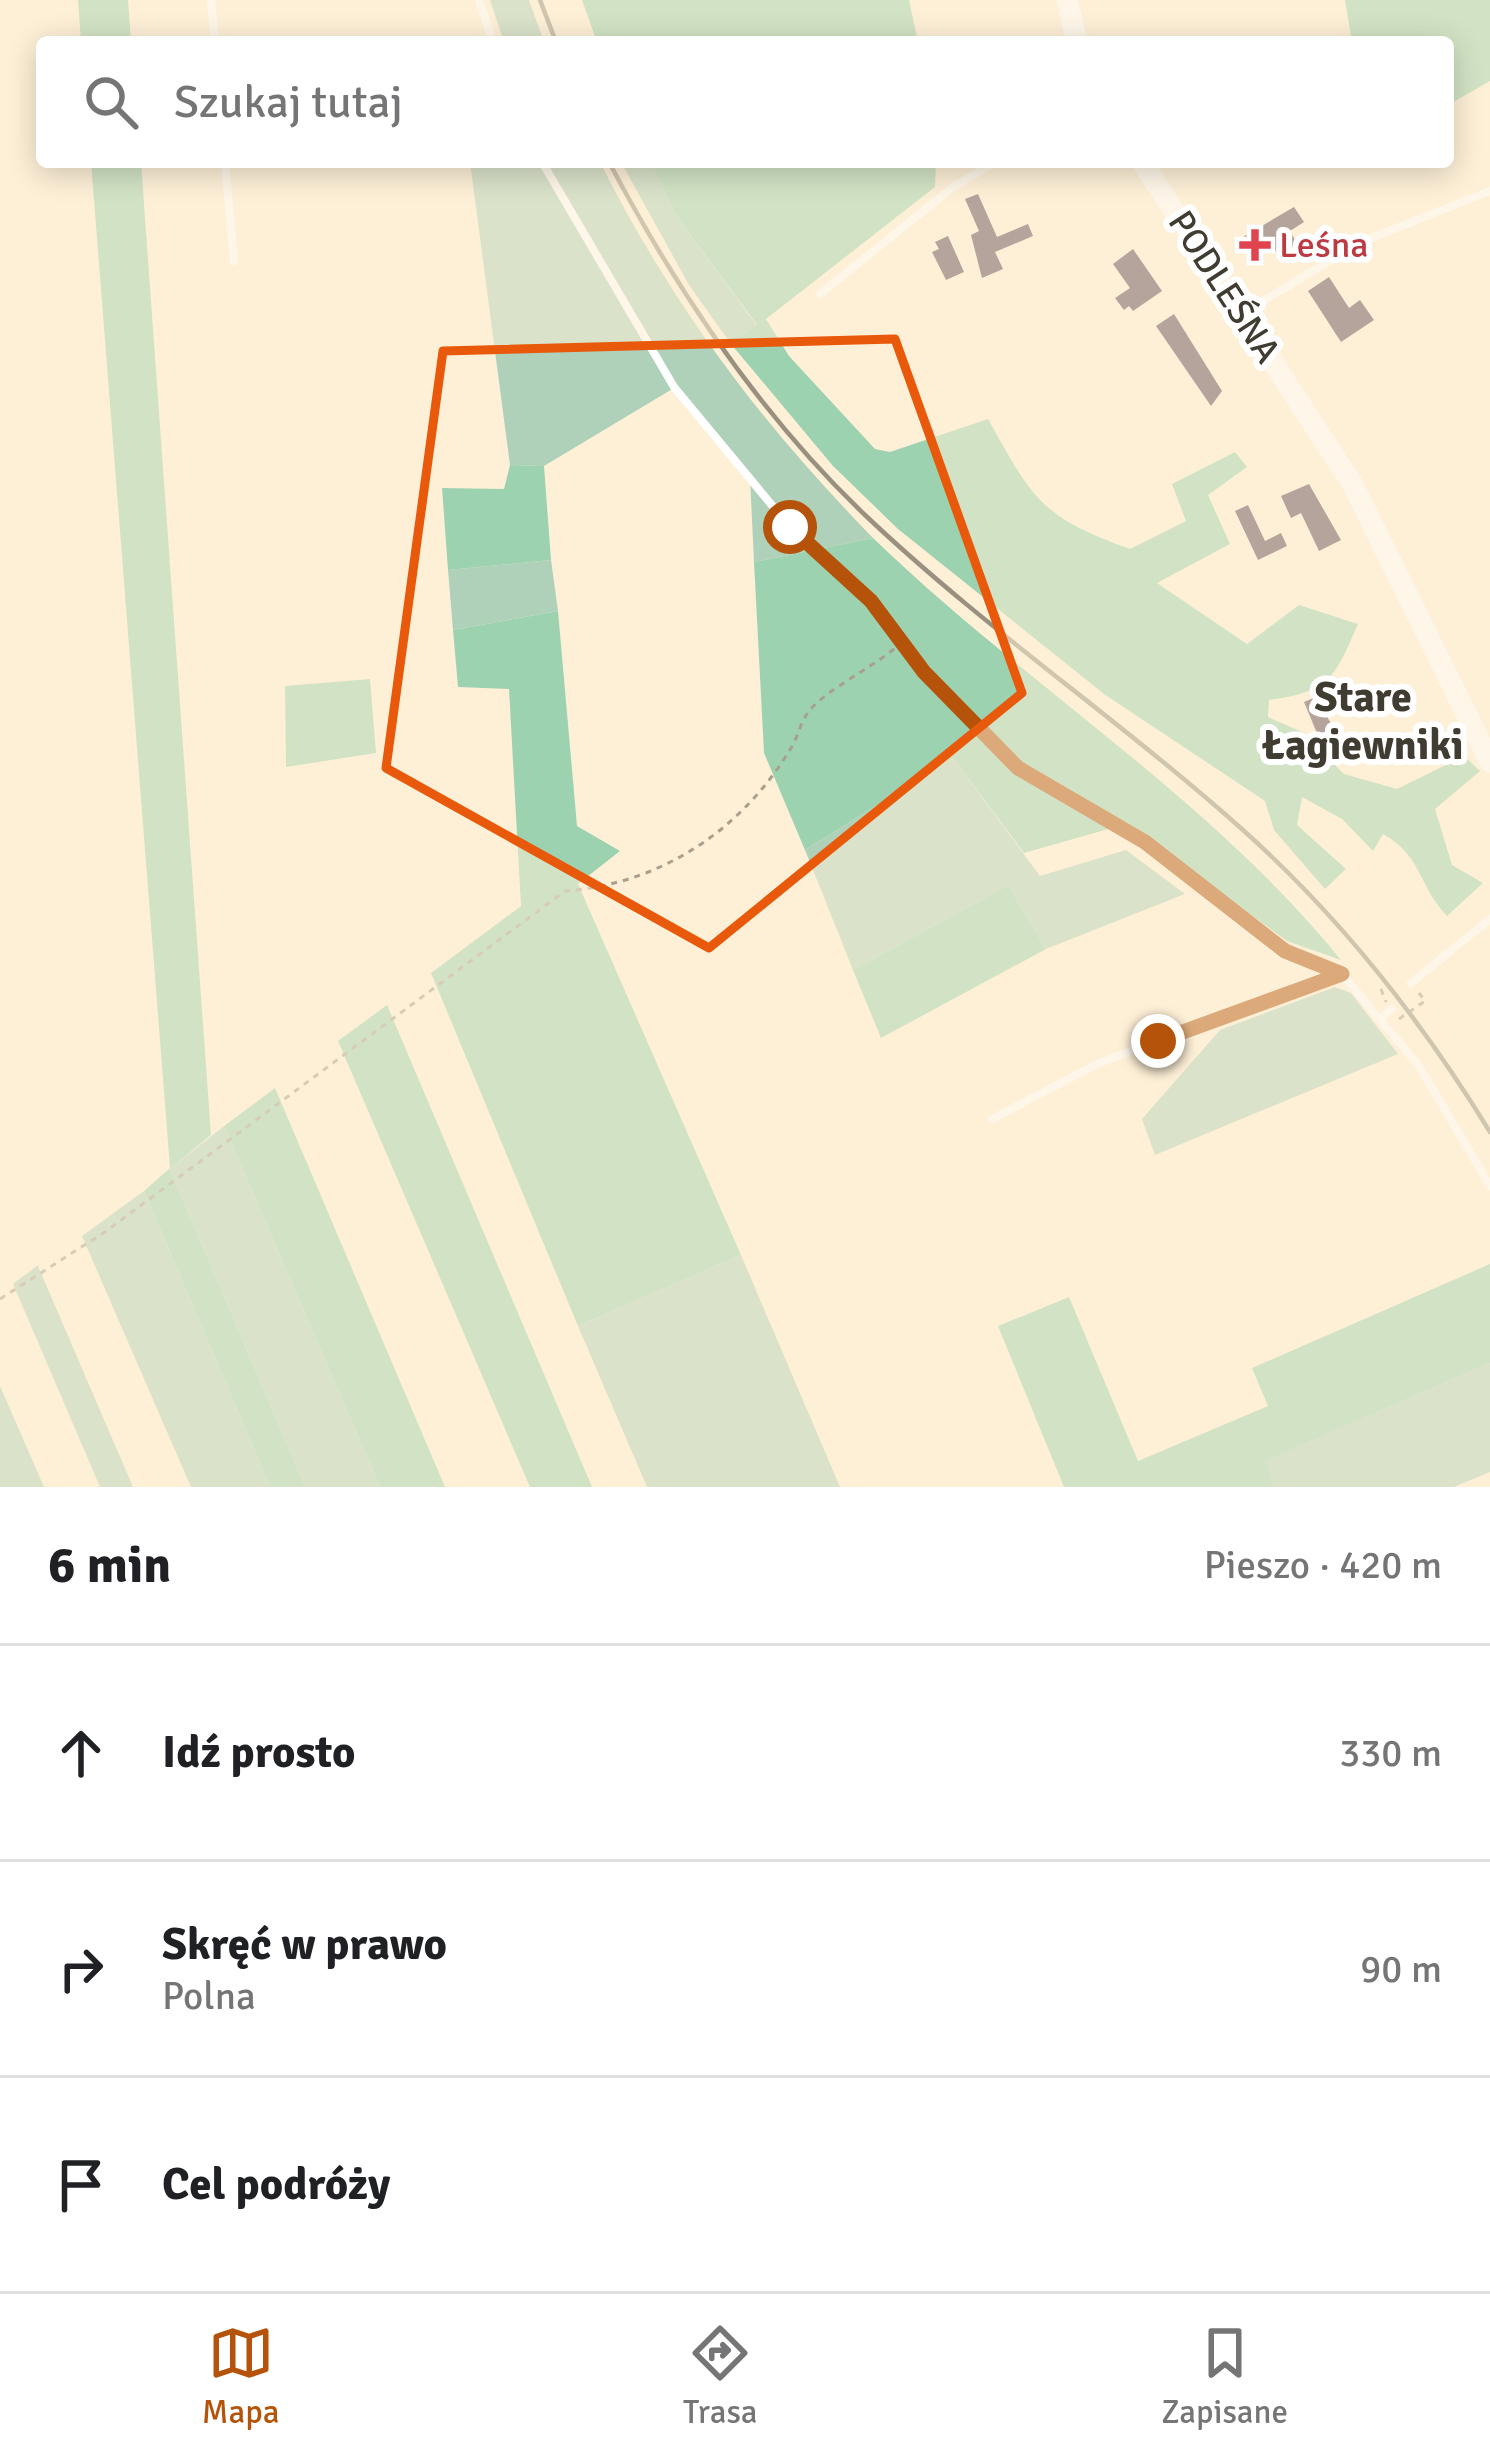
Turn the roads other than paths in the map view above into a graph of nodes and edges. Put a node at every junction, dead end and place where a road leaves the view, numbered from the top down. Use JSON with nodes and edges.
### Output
{"nodes":[{"id":1,"x":211,"y":0,"type":"edge"},
{"id":2,"x":479,"y":0,"type":"edge"},
{"id":3,"x":1067,"y":0,"type":"edge"},
{"id":4,"x":214,"y":36,"type":"edge"},
{"id":5,"x":491,"y":36,"type":"edge"},
{"id":6,"x":1076,"y":36,"type":"edge"},
{"id":7,"x":226,"y":168,"type":"edge"},
{"id":8,"x":546,"y":168,"type":"edge"},
{"id":9,"x":985,"y":168,"type":"edge"},
{"id":10,"x":1146,"y":168,"type":"edge"},
{"id":11,"x":1490,"y":190,"type":"edge"},
{"id":12,"x":234,"y":261,"type":"dead end"},
{"id":13,"x":820,"y":294,"type":"dead end"},
{"id":14,"x":1242,"y":314,"type":"junction"},
{"id":15,"x":1490,"y":762,"type":"edge"},
{"id":16,"x":1490,"y":919,"type":"edge"},
{"id":17,"x":1342,"y":974,"type":"junction"},
{"id":18,"x":1411,"y":983,"type":"road end"},
{"id":19,"x":1391,"y":1009,"type":"road end"},
{"id":20,"x":1380,"y":1019,"type":"junction"},
{"id":21,"x":992,"y":1119,"type":"dead end"},
{"id":22,"x":1490,"y":1186,"type":"edge"}],
"edges":[{"from":1,"to":4,"type":"lane"},
{"from":2,"to":5,"type":"lane"},
{"from":3,"to":6,"type":"street"},
{"from":7,"to":12,"type":"lane"},
{"from":8,"to":17,"type":"lane"},
{"from":9,"to":13,"type":"lane"},
{"from":10,"to":14,"type":"street","name":"PODLEŚNA"},
{"from":11,"to":14,"type":"lane"},
{"from":14,"to":15,"type":"street","name":"PODLEŚNA"},
{"from":16,"to":18,"type":"lane"},
{"from":17,"to":20,"type":"lane"},
{"from":17,"to":21,"type":"lane"},
{"from":19,"to":20,"type":"lane"},
{"from":20,"to":22,"type":"lane"}]}
